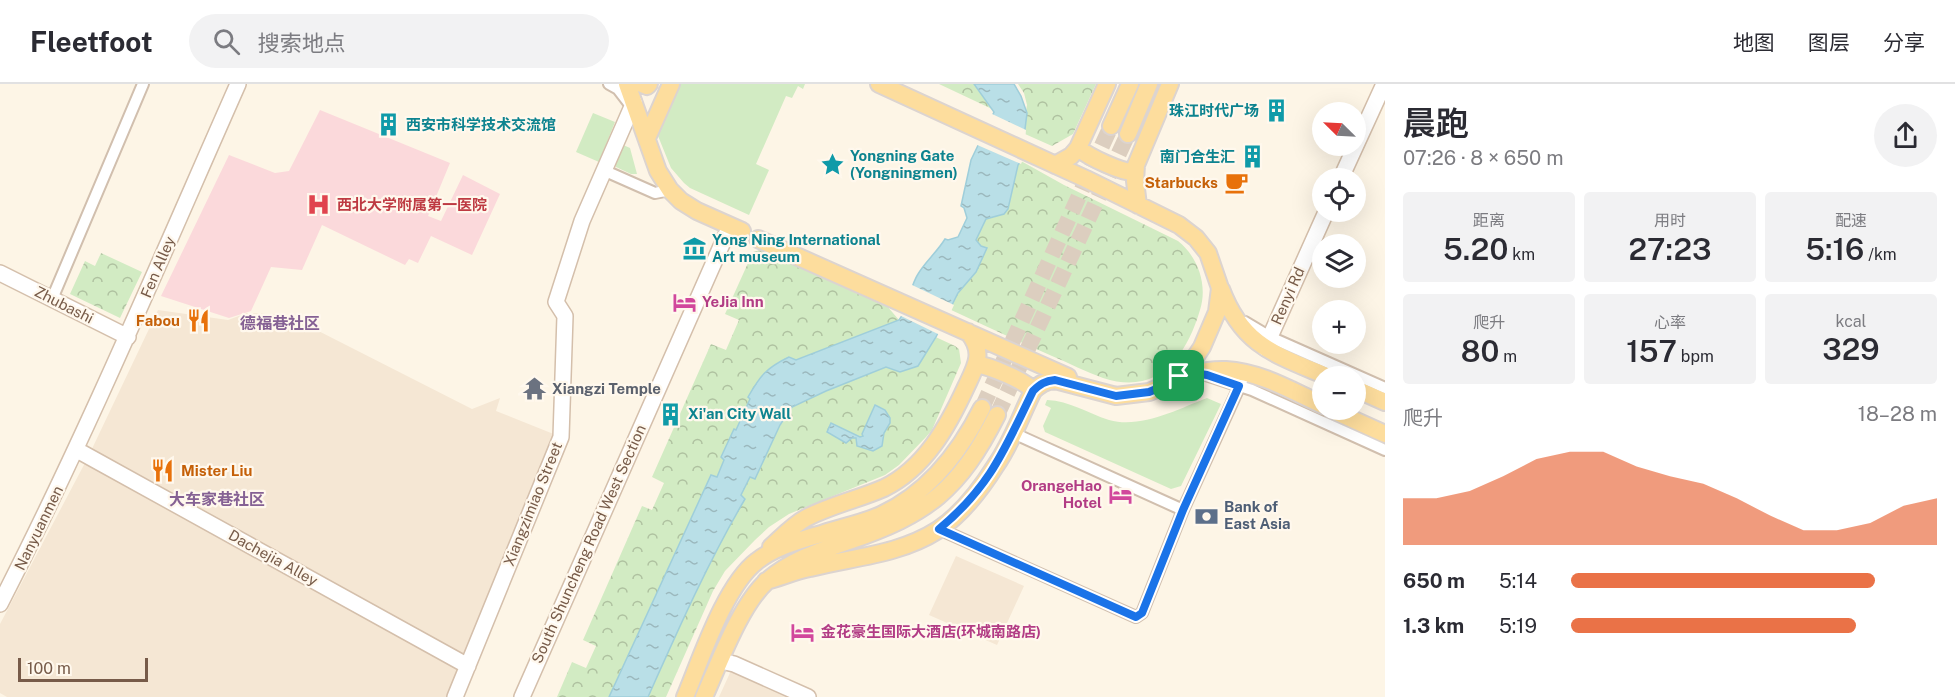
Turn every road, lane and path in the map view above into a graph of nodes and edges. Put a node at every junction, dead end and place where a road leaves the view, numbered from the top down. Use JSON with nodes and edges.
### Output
{"nodes":[{"id":1,"x":143,"y":84,"type":"edge"},
{"id":2,"x":238,"y":84,"type":"edge"},
{"id":3,"x":609,"y":84,"type":"edge"},
{"id":4,"x":627,"y":84,"type":"edge"},
{"id":5,"x":642,"y":84,"type":"edge"},
{"id":6,"x":649,"y":84,"type":"edge"},
{"id":7,"x":671,"y":84,"type":"edge"},
{"id":8,"x":879,"y":84,"type":"edge"},
{"id":9,"x":1107,"y":84,"type":"edge"},
{"id":10,"x":1130,"y":84,"type":"edge"},
{"id":11,"x":1149,"y":84,"type":"edge"},
{"id":12,"x":1170,"y":84,"type":"edge"},
{"id":13,"x":1384,"y":84,"type":"edge"},
{"id":14,"x":633,"y":104,"type":"junction"},
{"id":15,"x":1111,"y":126,"type":"tunnel mouth"},
{"id":16,"x":645,"y":132,"type":"junction"},
{"id":17,"x":1128,"y":134,"type":"tunnel mouth"},
{"id":18,"x":1078,"y":148,"type":"junction"},
{"id":19,"x":1055,"y":165,"type":"junction"},
{"id":20,"x":1346,"y":168,"type":"edge"},
{"id":21,"x":603,"y":170,"type":"junction"},
{"id":22,"x":1135,"y":172,"type":"junction"},
{"id":23,"x":670,"y":190,"type":"junction"},
{"id":24,"x":1138,"y":205,"type":"junction"},
{"id":25,"x":1322,"y":222,"type":"edge"},
{"id":26,"x":736,"y":229,"type":"joint"},
{"id":27,"x":758,"y":239,"type":"dead end"},
{"id":28,"x":0,"y":273,"type":"edge"},
{"id":29,"x":1223,"y":295,"type":"junction"},
{"id":30,"x":52,"y":299,"type":"junction"},
{"id":31,"x":967,"y":332,"type":"junction"},
{"id":32,"x":128,"y":337,"type":"junction"},
{"id":33,"x":1268,"y":343,"type":"junction"},
{"id":34,"x":976,"y":364,"type":"junction"},
{"id":35,"x":1312,"y":370,"type":"edge"},
{"id":36,"x":1186,"y":375,"type":"junction"},
{"id":37,"x":1242,"y":379,"type":"junction"},
{"id":38,"x":1385,"y":388,"type":"edge"},
{"id":39,"x":1093,"y":389,"type":"junction"},
{"id":40,"x":1033,"y":391,"type":"junction"},
{"id":41,"x":1366,"y":394,"type":"edge"},
{"id":42,"x":1312,"y":400,"type":"edge"},
{"id":43,"x":1385,"y":402,"type":"edge"},
{"id":44,"x":1354,"y":420,"type":"edge"},
{"id":45,"x":1014,"y":432,"type":"junction"},
{"id":46,"x":1385,"y":434,"type":"edge"},
{"id":47,"x":77,"y":450,"type":"junction"},
{"id":48,"x":1385,"y":450,"type":"edge"},
{"id":49,"x":1183,"y":510,"type":"junction"},
{"id":50,"x":939,"y":529,"type":"junction"},
{"id":51,"x":756,"y":561,"type":"junction"},
{"id":52,"x":766,"y":581,"type":"junction"},
{"id":53,"x":4,"y":585,"type":"edge"},
{"id":54,"x":0,"y":604,"type":"edge"},
{"id":55,"x":721,"y":661,"type":"junction"},
{"id":56,"x":468,"y":666,"type":"junction"},
{"id":57,"x":455,"y":697,"type":"edge"},
{"id":58,"x":522,"y":697,"type":"edge"},
{"id":59,"x":686,"y":697,"type":"edge"},
{"id":60,"x":704,"y":697,"type":"edge"},
{"id":61,"x":808,"y":697,"type":"edge"}],
"edges":[{"from":1,"to":30,"type":"street"},
{"from":2,"to":32,"type":"street","name":"Fen Alley"},
{"from":3,"to":14,"type":"street"},
{"from":4,"to":14,"type":"main road"},
{"from":5,"to":6,"type":"main road"},
{"from":7,"to":16,"type":"main road"},
{"from":8,"to":19,"type":"main road"},
{"from":9,"to":18,"type":"main road"},
{"from":10,"to":15,"type":"main road"},
{"from":11,"to":17,"type":"main road"},
{"from":12,"to":22,"type":"main road"},
{"from":13,"to":20,"type":"street"},
{"from":14,"to":16,"type":"main road"},
{"from":14,"to":21,"type":"street","name":"Xiangzimiao Street"},
{"from":16,"to":23,"type":"main road"},
{"from":18,"to":19,"type":"main road"},
{"from":18,"to":22,"type":"main road"},
{"from":19,"to":24,"type":"main road"},
{"from":21,"to":23,"type":"street"},
{"from":21,"to":56,"type":"street","name":"Xiangzimiao Street"},
{"from":22,"to":24,"type":"main road"},
{"from":23,"to":26,"type":"main road"},
{"from":24,"to":29,"type":"main road"},
{"from":25,"to":33,"type":"street","name":"Renyi Rd"},
{"from":26,"to":58,"type":"street","name":"South Shuncheng Road West Section"},
{"from":27,"to":31,"type":"main road"},
{"from":28,"to":30,"type":"street","name":"Zhubashi"},
{"from":29,"to":33,"type":"main road"},
{"from":29,"to":36,"type":"main road"},
{"from":30,"to":32,"type":"street","name":"Zhubashi"},
{"from":31,"to":34,"type":"main road"},
{"from":31,"to":39,"type":"main road"},
{"from":32,"to":47,"type":"street","name":"Fen Alley"},
{"from":33,"to":35,"type":"main road"},
{"from":33,"to":38,"type":"street"},
{"from":34,"to":40,"type":"main road"},
{"from":34,"to":51,"type":"main road"},
{"from":36,"to":37,"type":"main road"},
{"from":36,"to":39,"type":"main road"},
{"from":37,"to":42,"type":"main road"},
{"from":37,"to":48,"type":"street"},
{"from":37,"to":49,"type":"street"},
{"from":39,"to":40,"type":"main road"},
{"from":40,"to":45,"type":"main road"},
{"from":41,"to":43,"type":"main road"},
{"from":44,"to":46,"type":"main road"},
{"from":45,"to":49,"type":"street"},
{"from":45,"to":50,"type":"main road"},
{"from":47,"to":53,"type":"street","name":"Nanyuanmen"},
{"from":47,"to":56,"type":"street","name":"Dachejia Alley"},
{"from":49,"to":50,"type":"street"},
{"from":50,"to":52,"type":"main road"},
{"from":51,"to":52,"type":"main road"},
{"from":51,"to":59,"type":"main road"},
{"from":52,"to":55,"type":"main road"},
{"from":53,"to":54,"type":"street","name":"Nanyuanmen"},
{"from":55,"to":60,"type":"main road"},
{"from":55,"to":61,"type":"street"},
{"from":56,"to":57,"type":"street","name":"Xiangzimiao Street"}]}
